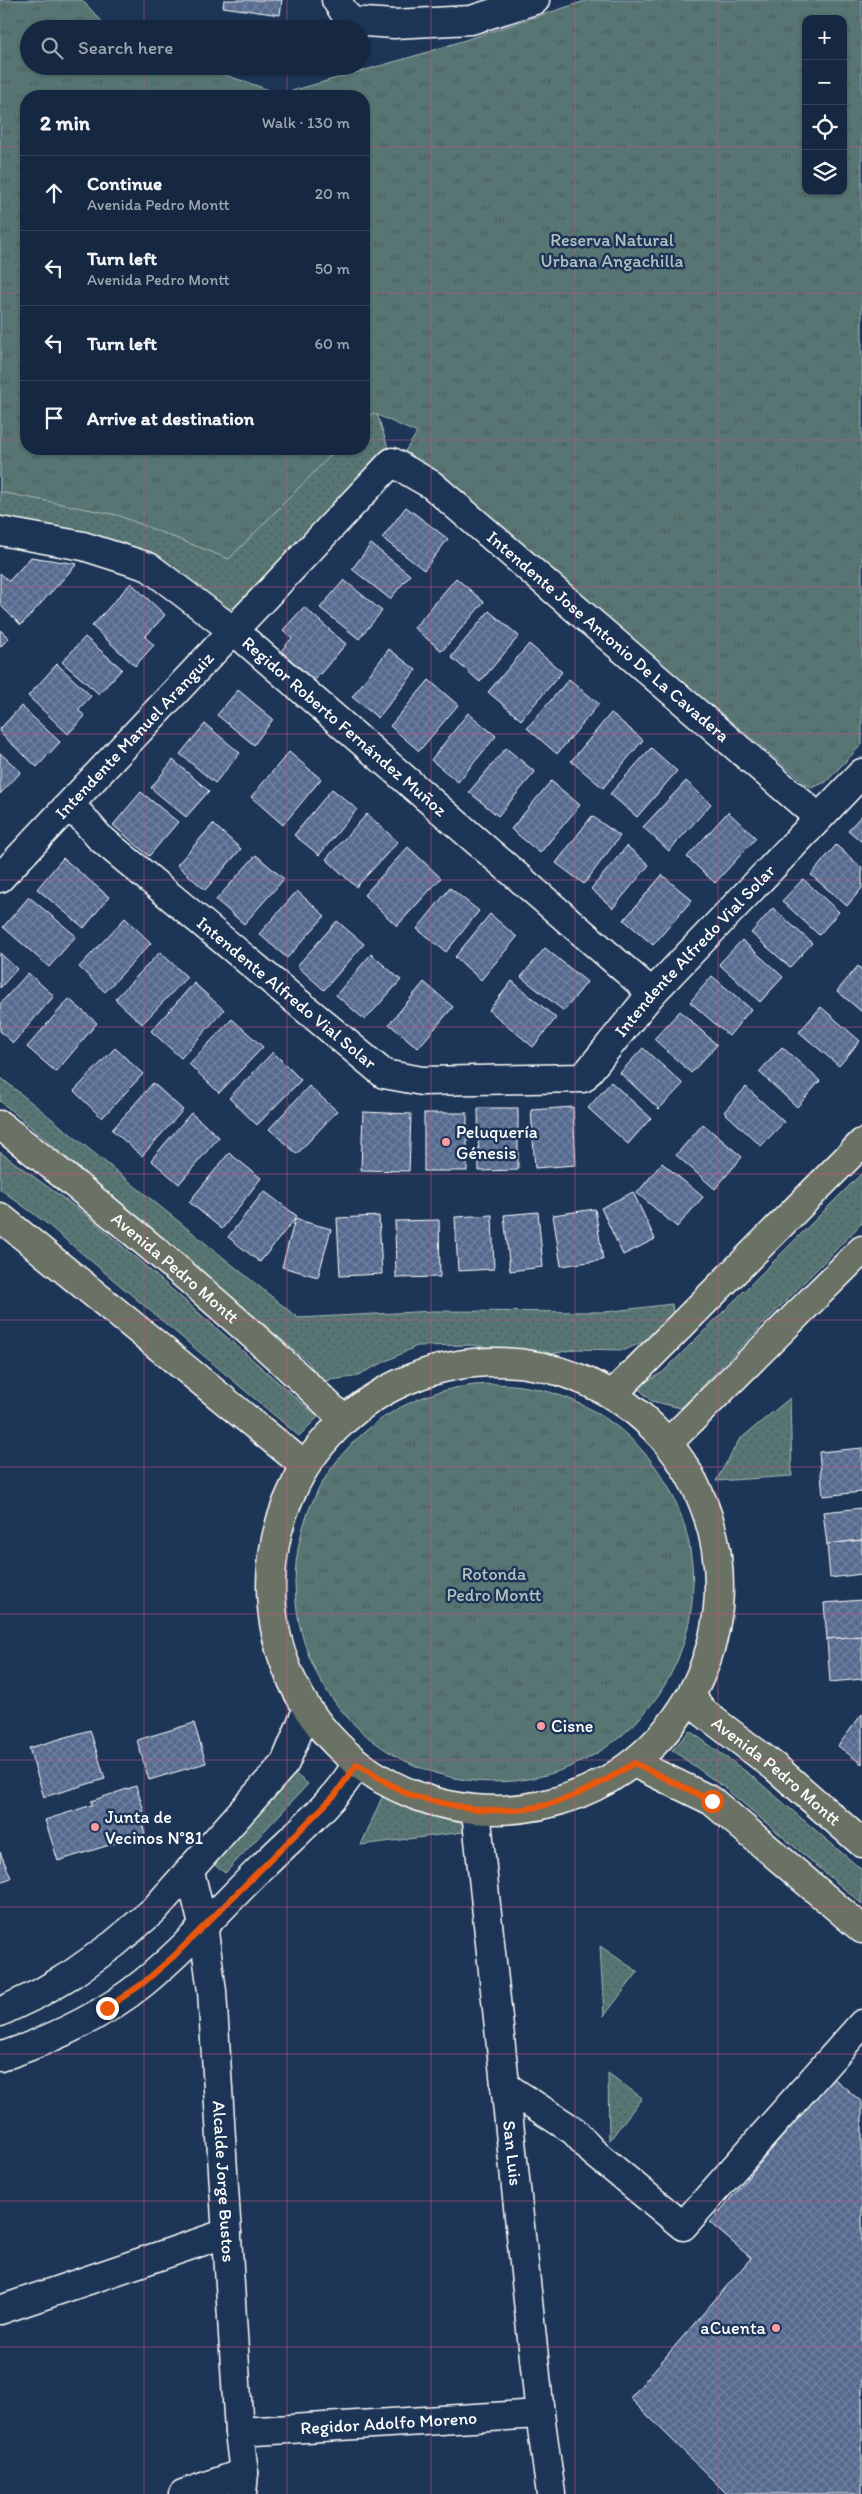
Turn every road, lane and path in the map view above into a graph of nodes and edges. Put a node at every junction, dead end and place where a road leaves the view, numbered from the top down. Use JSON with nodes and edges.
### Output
{"nodes":[{"id":1,"x":535,"y":0,"type":"edge"},
{"id":2,"x":343,"y":10,"type":"edge"},
{"id":3,"x":392,"y":462,"type":"joint"},
{"id":4,"x":0,"y":530,"type":"edge"},
{"id":5,"x":233,"y":631,"type":"junction"},
{"id":6,"x":862,"y":773,"type":"edge"},
{"id":7,"x":65,"y":808,"type":"junction"},
{"id":8,"x":819,"y":818,"type":"junction"},
{"id":9,"x":0,"y":878,"type":"edge"},
{"id":10,"x":652,"y":993,"type":"junction"},
{"id":11,"x":0,"y":1126,"type":"edge"},
{"id":12,"x":862,"y":1143,"type":"edge"},
{"id":13,"x":0,"y":1217,"type":"edge"},
{"id":14,"x":862,"y":1250,"type":"edge"},
{"id":15,"x":613,"y":1394,"type":"junction"},
{"id":16,"x":344,"y":1420,"type":"junction"},
{"id":17,"x":669,"y":1442,"type":"junction"},
{"id":18,"x":305,"y":1466,"type":"junction"},
{"id":19,"x":691,"y":1696,"type":"junction"},
{"id":20,"x":307,"y":1710,"type":"junction"},
{"id":21,"x":634,"y":1763,"type":"junction"},
{"id":22,"x":357,"y":1764,"type":"junction"},
{"id":23,"x":476,"y":1810,"type":"junction"},
{"id":24,"x":862,"y":1843,"type":"edge"},
{"id":25,"x":190,"y":1872,"type":"junction"},
{"id":26,"x":204,"y":1925,"type":"junction"},
{"id":27,"x":862,"y":1929,"type":"edge"},
{"id":28,"x":0,"y":2012,"type":"edge"},
{"id":29,"x":862,"y":2025,"type":"edge"},
{"id":30,"x":0,"y":2057,"type":"edge"},
{"id":31,"x":505,"y":2086,"type":"junction"},
{"id":32,"x":227,"y":2233,"type":"junction"},
{"id":33,"x":0,"y":2310,"type":"edge"},
{"id":34,"x":540,"y":2414,"type":"junction"},
{"id":35,"x":239,"y":2432,"type":"junction"},
{"id":36,"x":243,"y":2483,"type":"edge"},
{"id":37,"x":183,"y":2494,"type":"edge"},
{"id":38,"x":551,"y":2494,"type":"edge"}],
"edges":[{"from":1,"to":2,"type":"street"},
{"from":3,"to":5,"type":"street","name":"Intendente Manuel Aranguiz"},
{"from":3,"to":8,"type":"street","name":"Intendente Jose Antonio De La Cavadera"},
{"from":4,"to":5,"type":"street","name":"Regidor Roberto Fernández Muñoz"},
{"from":5,"to":7,"type":"street","name":"Intendente Manuel Aranguiz"},
{"from":5,"to":10,"type":"street","name":"Regidor Roberto Fernández Muñoz"},
{"from":6,"to":8,"type":"street","name":"Intendente Alfredo Vial Solar"},
{"from":7,"to":9,"type":"street","name":"Intendente Manuel Aranguiz"},
{"from":7,"to":10,"type":"street","name":"Intendente Alfredo Vial Solar"},
{"from":8,"to":10,"type":"street","name":"Intendente Alfredo Vial Solar"},
{"from":11,"to":16,"type":"main road","name":"Avenida Pedro Montt"},
{"from":12,"to":15,"type":"main road"},
{"from":13,"to":18,"type":"main road"},
{"from":14,"to":17,"type":"main road"},
{"from":15,"to":16,"type":"main road"},
{"from":15,"to":17,"type":"main road"},
{"from":16,"to":18,"type":"main road"},
{"from":17,"to":19,"type":"main road"},
{"from":18,"to":20,"type":"main road"},
{"from":19,"to":21,"type":"main road"},
{"from":19,"to":24,"type":"main road","name":"Avenida Pedro Montt"},
{"from":20,"to":22,"type":"main road"},
{"from":20,"to":25,"type":"street"},
{"from":21,"to":23,"type":"main road"},
{"from":21,"to":27,"type":"main road"},
{"from":22,"to":23,"type":"main road"},
{"from":22,"to":26,"type":"street"},
{"from":23,"to":31,"type":"street","name":"San Luis"},
{"from":25,"to":26,"type":"street","name":"Alcalde Jorge Bustos"},
{"from":25,"to":28,"type":"street"},
{"from":26,"to":30,"type":"street"},
{"from":26,"to":32,"type":"street","name":"Alcalde Jorge Bustos"},
{"from":29,"to":31,"type":"street"},
{"from":31,"to":34,"type":"street","name":"San Luis"},
{"from":32,"to":33,"type":"street"},
{"from":32,"to":35,"type":"street","name":"Alcalde Jorge Bustos"},
{"from":34,"to":35,"type":"street","name":"Regidor Adolfo Moreno"},
{"from":34,"to":38,"type":"street","name":"San Luis"},
{"from":35,"to":36,"type":"street","name":"Alcalde Jorge Bustos"},
{"from":36,"to":37,"type":"street"}]}
